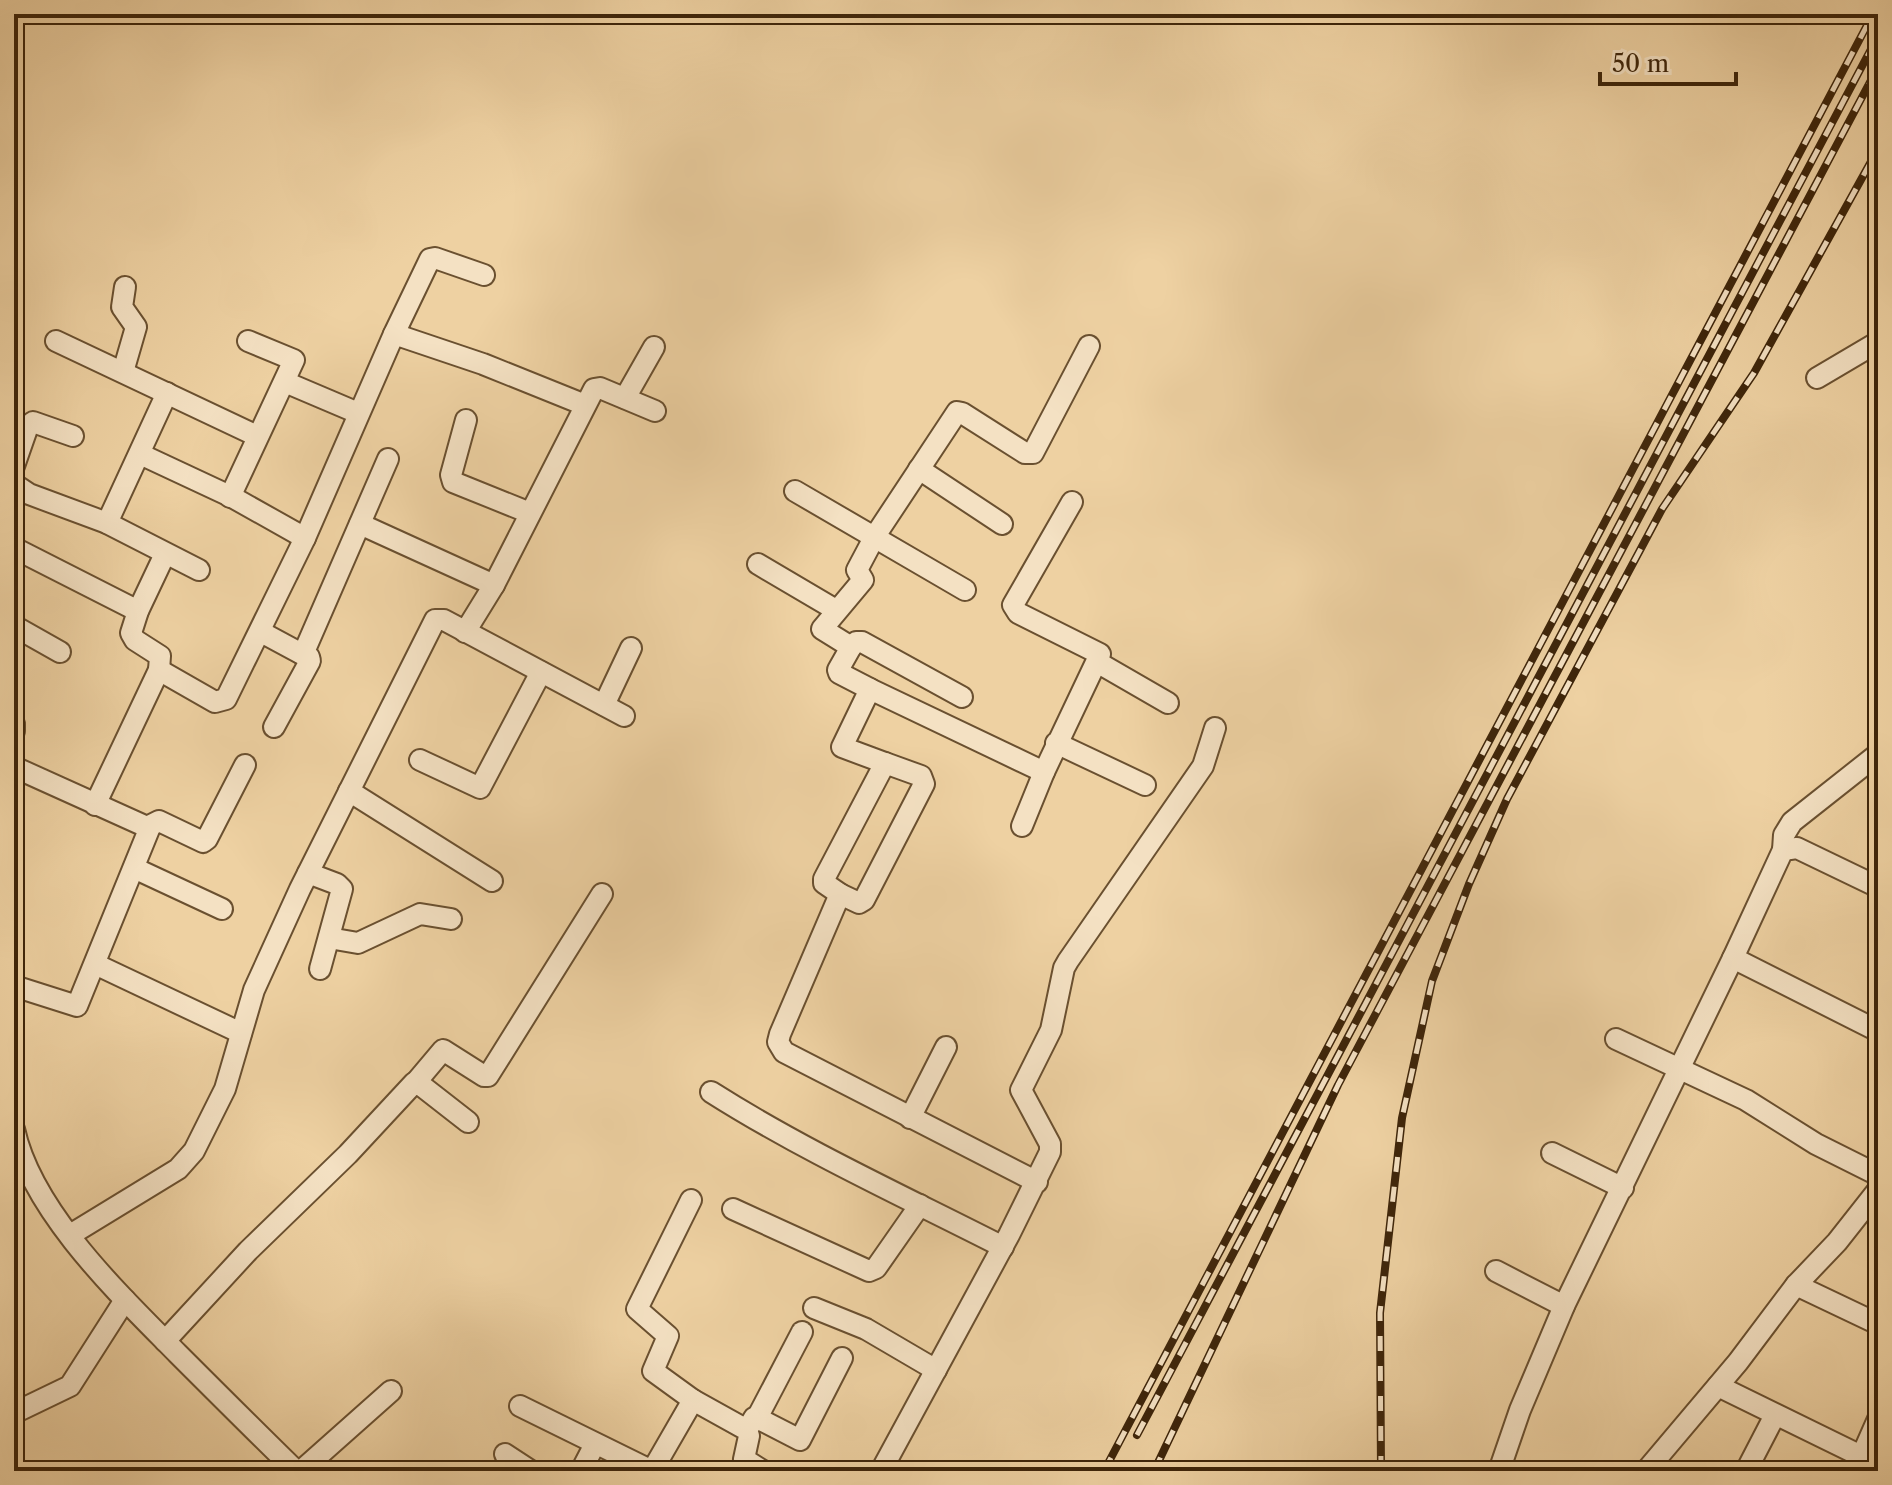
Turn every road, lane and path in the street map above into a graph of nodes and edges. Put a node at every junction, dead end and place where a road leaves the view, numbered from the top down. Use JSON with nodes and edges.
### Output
{"nodes":[{"id":1,"x":484,"y":275,"type":"dead end"},
{"id":2,"x":125,"y":287,"type":"dead end"},
{"id":3,"x":394,"y":334,"type":"junction"},
{"id":4,"x":56,"y":341,"type":"dead end"},
{"id":5,"x":248,"y":341,"type":"dead end"},
{"id":6,"x":1878,"y":342,"type":"edge"},
{"id":7,"x":1089,"y":346,"type":"dead end"},
{"id":8,"x":654,"y":347,"type":"dead end"},
{"id":9,"x":123,"y":372,"type":"junction"},
{"id":10,"x":1817,"y":378,"type":"dead end"},
{"id":11,"x":285,"y":382,"type":"junction"},
{"id":12,"x":167,"y":393,"type":"junction"},
{"id":13,"x":625,"y":398,"type":"junction"},
{"id":14,"x":585,"y":405,"type":"junction"},
{"id":15,"x":655,"y":411,"type":"dead end"},
{"id":16,"x":358,"y":413,"type":"junction"},
{"id":17,"x":466,"y":420,"type":"dead end"},
{"id":18,"x":73,"y":436,"type":"dead end"},
{"id":19,"x":257,"y":436,"type":"junction"},
{"id":20,"x":140,"y":454,"type":"junction"},
{"id":21,"x":388,"y":459,"type":"dead end"},
{"id":22,"x":14,"y":466,"type":"edge"},
{"id":23,"x":919,"y":469,"type":"junction"},
{"id":24,"x":14,"y":484,"type":"edge"},
{"id":25,"x":795,"y":491,"type":"dead end"},
{"id":26,"x":230,"y":497,"type":"junction"},
{"id":27,"x":1072,"y":502,"type":"dead end"},
{"id":28,"x":530,"y":513,"type":"junction"},
{"id":29,"x":107,"y":523,"type":"junction"},
{"id":30,"x":360,"y":524,"type":"junction"},
{"id":31,"x":1002,"y":524,"type":"dead end"},
{"id":32,"x":875,"y":536,"type":"junction"},
{"id":33,"x":305,"y":538,"type":"junction"},
{"id":34,"x":18,"y":550,"type":"dead end"},
{"id":35,"x":165,"y":554,"type":"junction"},
{"id":36,"x":758,"y":564,"type":"dead end"},
{"id":37,"x":199,"y":570,"type":"dead end"},
{"id":38,"x":494,"y":585,"type":"junction"},
{"id":39,"x":965,"y":590,"type":"dead end"},
{"id":40,"x":836,"y":610,"type":"junction"},
{"id":41,"x":138,"y":611,"type":"junction"},
{"id":42,"x":14,"y":626,"type":"edge"},
{"id":43,"x":261,"y":632,"type":"junction"},
{"id":44,"x":465,"y":632,"type":"junction"},
{"id":45,"x":851,"y":647,"type":"junction"},
{"id":46,"x":631,"y":648,"type":"dead end"},
{"id":47,"x":60,"y":652,"type":"dead end"},
{"id":48,"x":302,"y":654,"type":"junction"},
{"id":49,"x":1097,"y":662,"type":"junction"},
{"id":50,"x":159,"y":670,"type":"junction"},
{"id":51,"x":541,"y":672,"type":"junction"},
{"id":52,"x":870,"y":689,"type":"junction"},
{"id":53,"x":962,"y":697,"type":"dead end"},
{"id":54,"x":1168,"y":703,"type":"dead end"},
{"id":55,"x":604,"y":705,"type":"junction"},
{"id":56,"x":624,"y":716,"type":"dead end"},
{"id":57,"x":14,"y":724,"type":"edge"},
{"id":58,"x":274,"y":727,"type":"dead end"},
{"id":59,"x":1215,"y":728,"type":"dead end"},
{"id":60,"x":14,"y":731,"type":"edge"},
{"id":61,"x":1056,"y":743,"type":"junction"},
{"id":62,"x":1878,"y":754,"type":"edge"},
{"id":63,"x":420,"y":760,"type":"dead end"},
{"id":64,"x":885,"y":763,"type":"junction"},
{"id":65,"x":245,"y":765,"type":"dead end"},
{"id":66,"x":14,"y":767,"type":"edge"},
{"id":67,"x":1044,"y":772,"type":"junction"},
{"id":68,"x":1145,"y":785,"type":"dead end"},
{"id":69,"x":349,"y":791,"type":"junction"},
{"id":70,"x":95,"y":805,"type":"junction"},
{"id":71,"x":1022,"y":826,"type":"dead end"},
{"id":72,"x":150,"y":827,"type":"junction"},
{"id":73,"x":1783,"y":850,"type":"junction"},
{"id":74,"x":134,"y":868,"type":"junction"},
{"id":75,"x":308,"y":873,"type":"junction"},
{"id":76,"x":492,"y":881,"type":"dead end"},
{"id":77,"x":1878,"y":887,"type":"edge"},
{"id":78,"x":602,"y":894,"type":"dead end"},
{"id":79,"x":840,"y":894,"type":"junction"},
{"id":80,"x":222,"y":909,"type":"dead end"},
{"id":81,"x":451,"y":919,"type":"dead end"},
{"id":82,"x":329,"y":938,"type":"junction"},
{"id":83,"x":1733,"y":958,"type":"junction"},
{"id":84,"x":95,"y":964,"type":"junction"},
{"id":85,"x":320,"y":969,"type":"dead end"},
{"id":86,"x":14,"y":986,"type":"edge"},
{"id":87,"x":1878,"y":1031,"type":"edge"},
{"id":88,"x":241,"y":1033,"type":"junction"},
{"id":89,"x":1616,"y":1039,"type":"dead end"},
{"id":90,"x":946,"y":1047,"type":"dead end"},
{"id":91,"x":1678,"y":1068,"type":"junction"},
{"id":92,"x":416,"y":1082,"type":"junction"},
{"id":93,"x":711,"y":1092,"type":"dead end"},
{"id":94,"x":910,"y":1118,"type":"junction"},
{"id":95,"x":468,"y":1122,"type":"dead end"},
{"id":96,"x":14,"y":1129,"type":"edge"},
{"id":97,"x":1552,"y":1153,"type":"dead end"},
{"id":98,"x":1878,"y":1175,"type":"edge"},
{"id":99,"x":1037,"y":1182,"type":"junction"},
{"id":100,"x":1623,"y":1188,"type":"junction"},
{"id":101,"x":1878,"y":1190,"type":"edge"},
{"id":102,"x":691,"y":1200,"type":"dead end"},
{"id":103,"x":920,"y":1205,"type":"junction"},
{"id":104,"x":733,"y":1209,"type":"dead end"},
{"id":105,"x":70,"y":1235,"type":"junction"},
{"id":106,"x":1003,"y":1247,"type":"junction"},
{"id":107,"x":1496,"y":1271,"type":"dead end"},
{"id":108,"x":1796,"y":1285,"type":"junction"},
{"id":109,"x":128,"y":1304,"type":"junction"},
{"id":110,"x":1564,"y":1306,"type":"junction"},
{"id":111,"x":814,"y":1308,"type":"dead end"},
{"id":112,"x":1878,"y":1324,"type":"edge"},
{"id":113,"x":802,"y":1332,"type":"dead end"},
{"id":114,"x":165,"y":1341,"type":"junction"},
{"id":115,"x":842,"y":1358,"type":"dead end"},
{"id":116,"x":936,"y":1370,"type":"junction"},
{"id":117,"x":1718,"y":1386,"type":"junction"},
{"id":118,"x":391,"y":1391,"type":"dead end"},
{"id":119,"x":693,"y":1400,"type":"junction"},
{"id":120,"x":520,"y":1406,"type":"dead end"},
{"id":121,"x":14,"y":1413,"type":"edge"},
{"id":122,"x":1775,"y":1415,"type":"junction"},
{"id":123,"x":752,"y":1424,"type":"junction"},
{"id":124,"x":1875,"y":1432,"type":"edge"},
{"id":125,"x":595,"y":1444,"type":"junction"},
{"id":126,"x":505,"y":1454,"type":"dead end"},
{"id":127,"x":1858,"y":1464,"type":"edge"},
{"id":128,"x":298,"y":1471,"type":"edge"},
{"id":129,"x":531,"y":1471,"type":"edge"},
{"id":130,"x":581,"y":1471,"type":"edge"},
{"id":131,"x":763,"y":1471,"type":"edge"},
{"id":132,"x":881,"y":1471,"type":"edge"},
{"id":133,"x":1499,"y":1471,"type":"edge"},
{"id":134,"x":1646,"y":1471,"type":"edge"},
{"id":135,"x":1746,"y":1471,"type":"edge"}],
"edges":[{"from":1,"to":3,"type":"street"},
{"from":2,"to":9,"type":"street"},
{"from":3,"to":14,"type":"street"},
{"from":3,"to":16,"type":"street"},
{"from":4,"to":9,"type":"street"},
{"from":5,"to":11,"type":"street"},
{"from":6,"to":10,"type":"street"},
{"from":7,"to":23,"type":"street"},
{"from":8,"to":13,"type":"street"},
{"from":9,"to":12,"type":"street"},
{"from":11,"to":16,"type":"street"},
{"from":11,"to":19,"type":"street"},
{"from":12,"to":19,"type":"street"},
{"from":12,"to":20,"type":"street"},
{"from":13,"to":14,"type":"street"},
{"from":13,"to":15,"type":"street"},
{"from":14,"to":28,"type":"street"},
{"from":16,"to":33,"type":"street"},
{"from":17,"to":28,"type":"street"},
{"from":18,"to":22,"type":"street"},
{"from":19,"to":26,"type":"street"},
{"from":20,"to":26,"type":"street"},
{"from":20,"to":29,"type":"street"},
{"from":21,"to":30,"type":"street"},
{"from":23,"to":31,"type":"street"},
{"from":23,"to":32,"type":"street"},
{"from":24,"to":29,"type":"street"},
{"from":25,"to":32,"type":"street"},
{"from":26,"to":33,"type":"street"},
{"from":27,"to":49,"type":"street"},
{"from":28,"to":38,"type":"street"},
{"from":29,"to":35,"type":"street"},
{"from":30,"to":38,"type":"street"},
{"from":30,"to":48,"type":"street"},
{"from":32,"to":39,"type":"street"},
{"from":32,"to":40,"type":"street"},
{"from":33,"to":43,"type":"street"},
{"from":34,"to":41,"type":"street"},
{"from":35,"to":37,"type":"street"},
{"from":35,"to":41,"type":"street"},
{"from":36,"to":40,"type":"street"},
{"from":38,"to":44,"type":"street"},
{"from":40,"to":45,"type":"street"},
{"from":41,"to":50,"type":"street"},
{"from":42,"to":47,"type":"street"},
{"from":43,"to":48,"type":"street"},
{"from":43,"to":50,"type":"street"},
{"from":44,"to":51,"type":"street"},
{"from":44,"to":69,"type":"street"},
{"from":45,"to":52,"type":"street"},
{"from":45,"to":53,"type":"street"},
{"from":46,"to":55,"type":"street"},
{"from":48,"to":58,"type":"street"},
{"from":49,"to":54,"type":"street"},
{"from":49,"to":61,"type":"street"},
{"from":50,"to":70,"type":"street"},
{"from":51,"to":55,"type":"street"},
{"from":51,"to":63,"type":"street"},
{"from":52,"to":64,"type":"street"},
{"from":52,"to":67,"type":"street"},
{"from":55,"to":56,"type":"street"},
{"from":57,"to":60,"type":"street"},
{"from":59,"to":99,"type":"street"},
{"from":61,"to":67,"type":"street"},
{"from":61,"to":68,"type":"street"},
{"from":62,"to":73,"type":"street"},
{"from":64,"to":79,"type":"street"},
{"from":64,"to":79,"type":"street"},
{"from":65,"to":72,"type":"street"},
{"from":66,"to":70,"type":"street"},
{"from":67,"to":71,"type":"street"},
{"from":69,"to":75,"type":"street"},
{"from":69,"to":76,"type":"street"},
{"from":70,"to":72,"type":"street"},
{"from":72,"to":74,"type":"street"},
{"from":73,"to":77,"type":"street"},
{"from":73,"to":83,"type":"street"},
{"from":74,"to":80,"type":"street"},
{"from":74,"to":84,"type":"street"},
{"from":75,"to":82,"type":"street"},
{"from":75,"to":88,"type":"street"},
{"from":78,"to":92,"type":"street"},
{"from":79,"to":94,"type":"street"},
{"from":81,"to":82,"type":"street"},
{"from":82,"to":85,"type":"street"},
{"from":83,"to":87,"type":"street"},
{"from":83,"to":91,"type":"street"},
{"from":84,"to":86,"type":"street"},
{"from":84,"to":88,"type":"street"},
{"from":88,"to":105,"type":"street"},
{"from":89,"to":91,"type":"street"},
{"from":90,"to":94,"type":"street"},
{"from":91,"to":98,"type":"street"},
{"from":91,"to":100,"type":"street"},
{"from":92,"to":95,"type":"street"},
{"from":92,"to":114,"type":"street"},
{"from":93,"to":103,"type":"street"},
{"from":94,"to":99,"type":"street"},
{"from":96,"to":105,"type":"street"},
{"from":97,"to":100,"type":"street"},
{"from":99,"to":106,"type":"street"},
{"from":100,"to":110,"type":"street"},
{"from":101,"to":108,"type":"street"},
{"from":102,"to":119,"type":"street"},
{"from":103,"to":104,"type":"street"},
{"from":103,"to":106,"type":"street"},
{"from":105,"to":109,"type":"street"},
{"from":106,"to":116,"type":"street"},
{"from":107,"to":110,"type":"street"},
{"from":108,"to":112,"type":"street"},
{"from":108,"to":117,"type":"street"},
{"from":109,"to":114,"type":"street"},
{"from":109,"to":121,"type":"street"},
{"from":110,"to":133,"type":"street"},
{"from":111,"to":116,"type":"street"},
{"from":113,"to":123,"type":"street"},
{"from":114,"to":128,"type":"street"},
{"from":115,"to":123,"type":"street"},
{"from":116,"to":132,"type":"street"},
{"from":117,"to":122,"type":"street"},
{"from":117,"to":134,"type":"street"},
{"from":118,"to":128,"type":"street"},
{"from":119,"to":123,"type":"street"},
{"from":119,"to":125,"type":"street"},
{"from":120,"to":125,"type":"street"},
{"from":122,"to":127,"type":"street"},
{"from":122,"to":135,"type":"street"},
{"from":123,"to":131,"type":"street"},
{"from":124,"to":127,"type":"street"},
{"from":125,"to":130,"type":"street"},
{"from":126,"to":129,"type":"street"}]}
